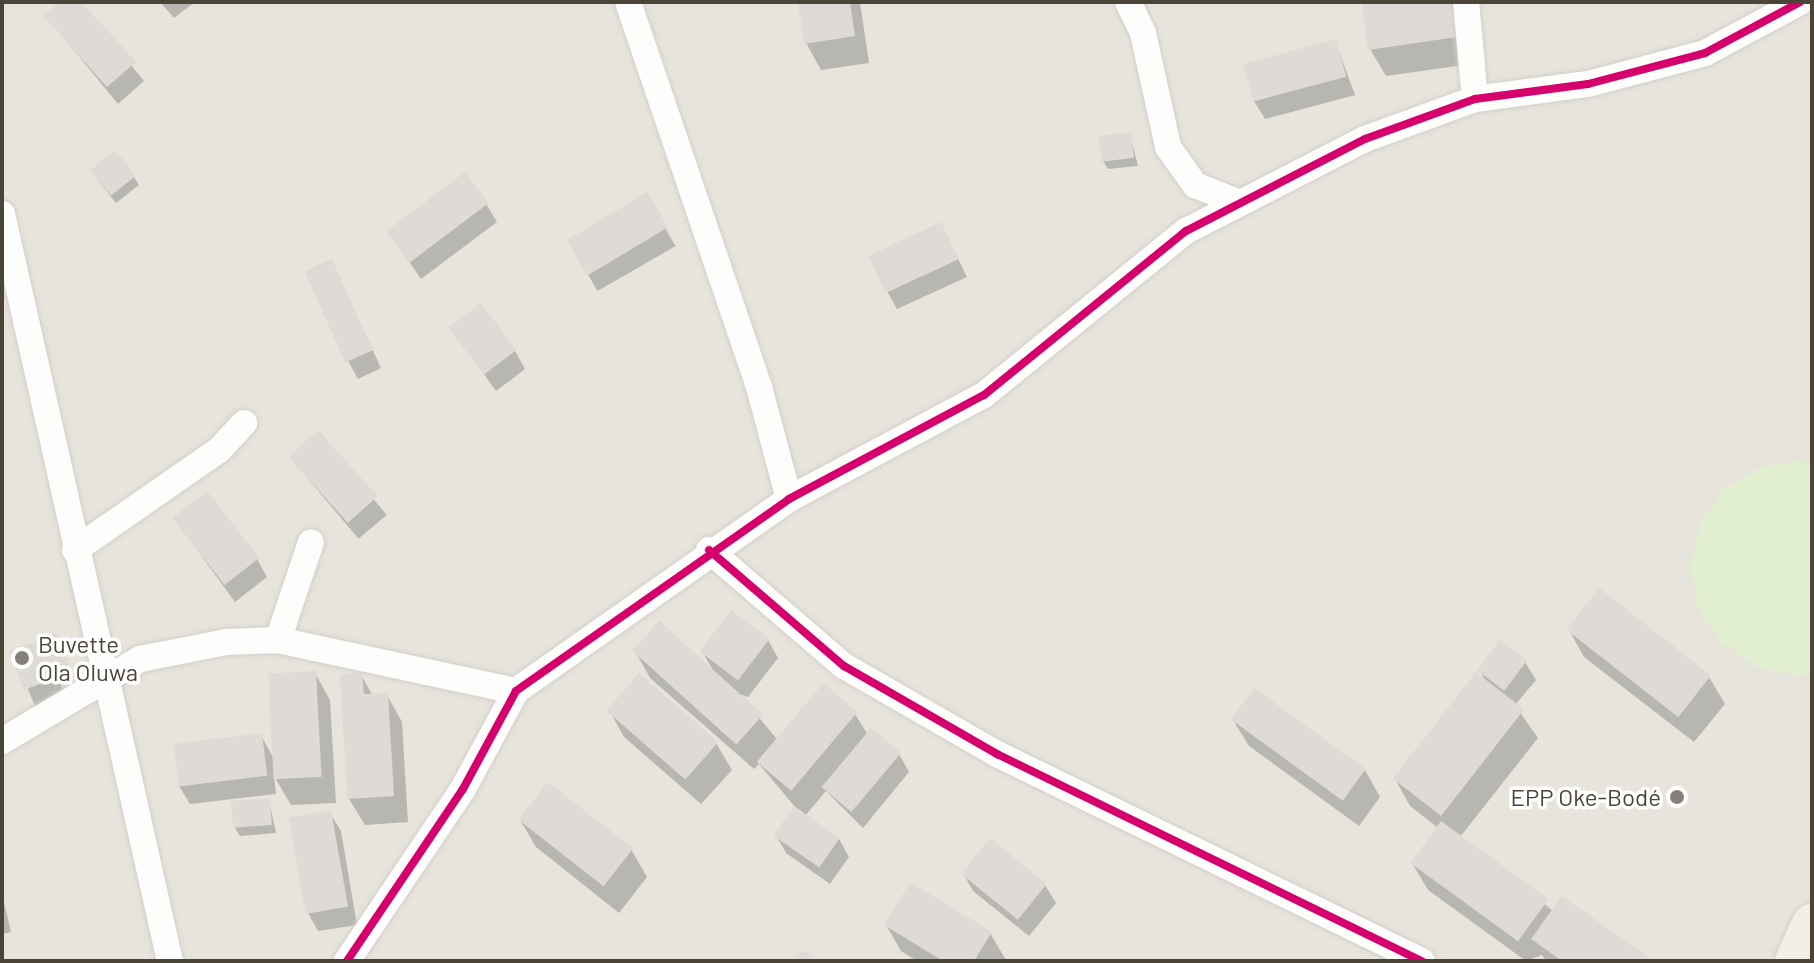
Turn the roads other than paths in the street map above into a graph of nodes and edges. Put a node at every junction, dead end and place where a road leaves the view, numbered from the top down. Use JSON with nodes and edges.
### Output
{"nodes":[{"id":1,"x":628,"y":2,"type":"edge"},
{"id":2,"x":1128,"y":2,"type":"edge"},
{"id":3,"x":1466,"y":2,"type":"edge"},
{"id":4,"x":1800,"y":2,"type":"edge"},
{"id":5,"x":1475,"y":99,"type":"junction"},
{"id":6,"x":1195,"y":185,"type":"junction"},
{"id":7,"x":1240,"y":203,"type":"junction"},
{"id":8,"x":2,"y":214,"type":"edge"},
{"id":9,"x":1186,"y":231,"type":"junction"},
{"id":10,"x":244,"y":423,"type":"dead end"},
{"id":11,"x":789,"y":499,"type":"junction"},
{"id":12,"x":311,"y":542,"type":"dead end"},
{"id":13,"x":75,"y":550,"type":"junction"},
{"id":14,"x":709,"y":550,"type":"junction"},
{"id":15,"x":278,"y":640,"type":"junction"},
{"id":16,"x":106,"y":682,"type":"junction"},
{"id":17,"x":516,"y":691,"type":"junction"},
{"id":18,"x":2,"y":741,"type":"edge"},
{"id":19,"x":1812,"y":924,"type":"edge"},
{"id":20,"x":170,"y":961,"type":"edge"},
{"id":21,"x":347,"y":961,"type":"edge"},
{"id":22,"x":1422,"y":961,"type":"edge"},
{"id":23,"x":1795,"y":961,"type":"edge"}],
"edges":[{"from":1,"to":11,"type":"street"},
{"from":2,"to":6,"type":"street"},
{"from":3,"to":5,"type":"street"},
{"from":4,"to":5,"type":"street"},
{"from":5,"to":7,"type":"street"},
{"from":6,"to":7,"type":"street"},
{"from":6,"to":9,"type":"street"},
{"from":7,"to":9,"type":"street"},
{"from":8,"to":13,"type":"street"},
{"from":9,"to":11,"type":"street"},
{"from":10,"to":13,"type":"street"},
{"from":11,"to":14,"type":"street"},
{"from":12,"to":15,"type":"street"},
{"from":13,"to":16,"type":"street"},
{"from":14,"to":17,"type":"street"},
{"from":14,"to":22,"type":"street"},
{"from":15,"to":16,"type":"street"},
{"from":15,"to":17,"type":"street"},
{"from":16,"to":18,"type":"street"},
{"from":16,"to":20,"type":"street"},
{"from":17,"to":21,"type":"street"},
{"from":19,"to":23,"type":"main road"}]}
